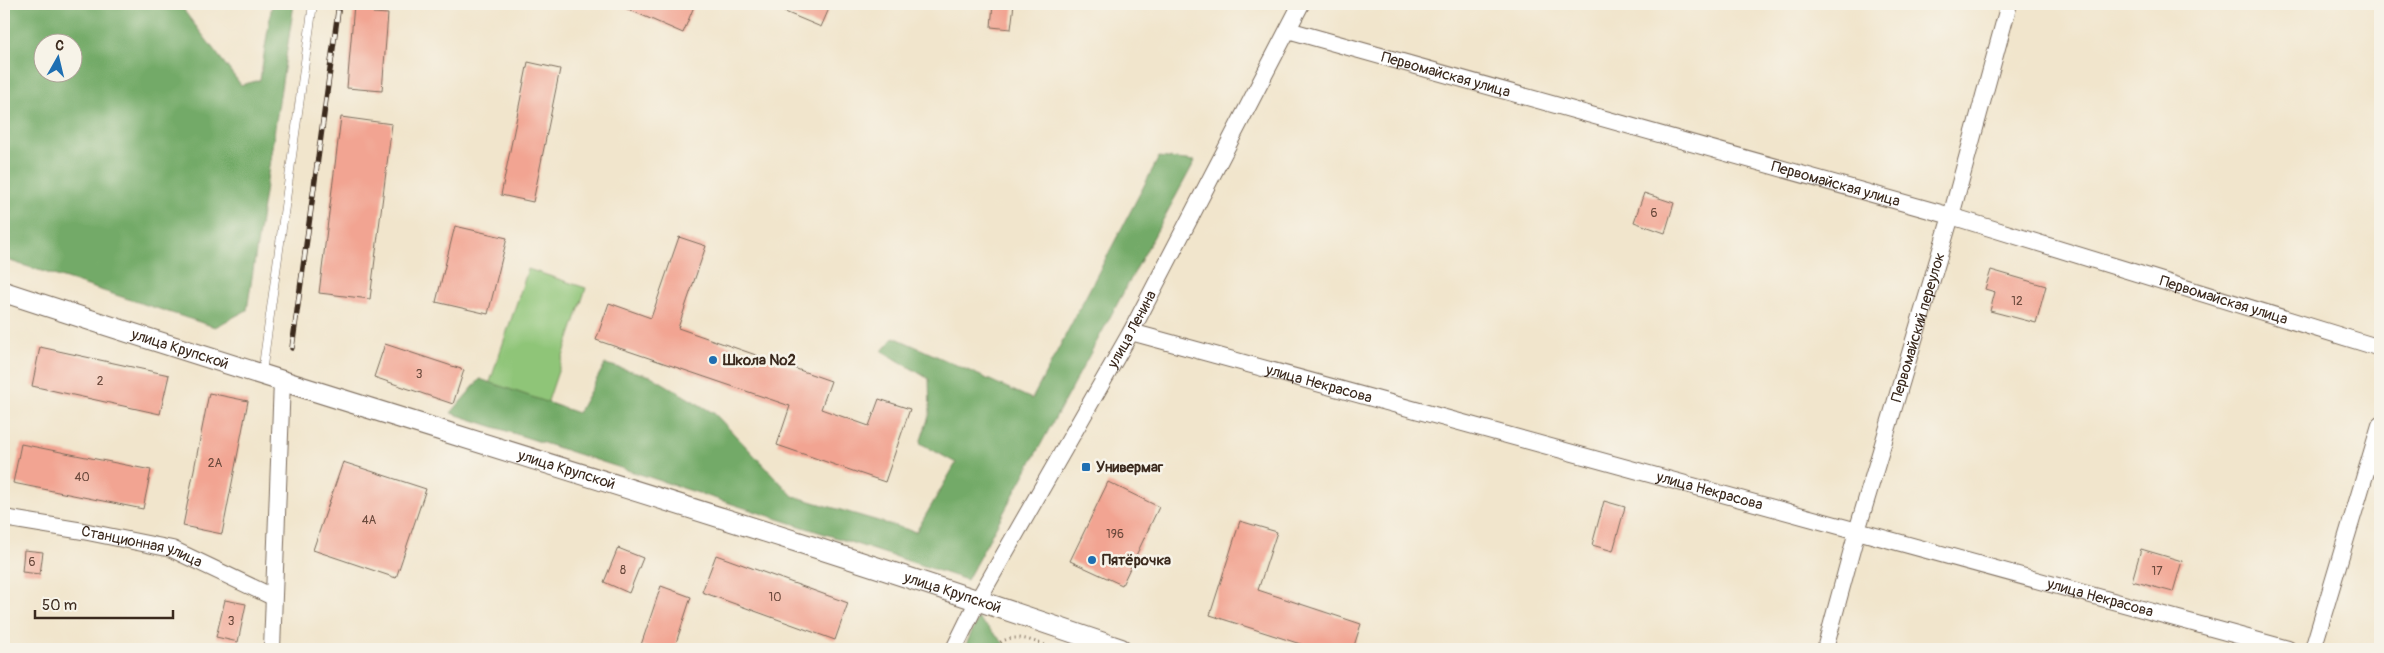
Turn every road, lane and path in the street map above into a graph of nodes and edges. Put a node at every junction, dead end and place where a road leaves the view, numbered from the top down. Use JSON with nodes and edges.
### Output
{"nodes":[{"id":1,"x":313,"y":4,"type":"edge"},
{"id":2,"x":1301,"y":4,"type":"edge"},
{"id":3,"x":2009,"y":4,"type":"edge"},
{"id":4,"x":1288,"y":30,"type":"junction"},
{"id":5,"x":1951,"y":216,"type":"junction"},
{"id":6,"x":7,"y":293,"type":"edge"},
{"id":7,"x":1131,"y":332,"type":"junction"},
{"id":8,"x":2380,"y":348,"type":"edge"},
{"id":9,"x":261,"y":375,"type":"junction"},
{"id":10,"x":282,"y":381,"type":"junction"},
{"id":11,"x":2380,"y":425,"type":"edge"},
{"id":12,"x":4,"y":518,"type":"edge"},
{"id":13,"x":1857,"y":531,"type":"junction"},
{"id":14,"x":273,"y":597,"type":"junction"},
{"id":15,"x":978,"y":600,"type":"junction"},
{"id":16,"x":272,"y":649,"type":"edge"},
{"id":17,"x":954,"y":649,"type":"edge"},
{"id":18,"x":993,"y":649,"type":"edge"},
{"id":19,"x":1056,"y":649,"type":"edge"},
{"id":20,"x":1121,"y":649,"type":"edge"},
{"id":21,"x":1825,"y":649,"type":"edge"},
{"id":22,"x":2288,"y":649,"type":"edge"},
{"id":23,"x":2313,"y":649,"type":"edge"}],
"edges":[{"from":1,"to":9,"type":"lane"},
{"from":2,"to":4,"type":"street","name":"улица Ленина"},
{"from":3,"to":5,"type":"street","name":"Первомайский переулок"},
{"from":4,"to":5,"type":"street","name":"Первомайская улица"},
{"from":4,"to":7,"type":"street","name":"улица Ленина"},
{"from":5,"to":8,"type":"street","name":"Первомайская улица"},
{"from":5,"to":13,"type":"street","name":"Первомайский переулок"},
{"from":6,"to":9,"type":"street","name":"улица Крупской"},
{"from":7,"to":13,"type":"street","name":"улица Некрасова"},
{"from":7,"to":15,"type":"street","name":"улица Ленина"},
{"from":9,"to":10,"type":"street","name":"улица Крупской"},
{"from":10,"to":14,"type":"street"},
{"from":10,"to":15,"type":"street","name":"улица Крупской"},
{"from":11,"to":23,"type":"street"},
{"from":12,"to":14,"type":"street","name":"Станционная улица"},
{"from":13,"to":21,"type":"street","name":"Первомайский переулок"},
{"from":13,"to":22,"type":"street","name":"улица Некрасова"},
{"from":14,"to":16,"type":"street"},
{"from":15,"to":17,"type":"street","name":"улица Ленина"},
{"from":15,"to":20,"type":"street","name":"улица Крупской"},
{"from":18,"to":19,"type":"path"}]}
